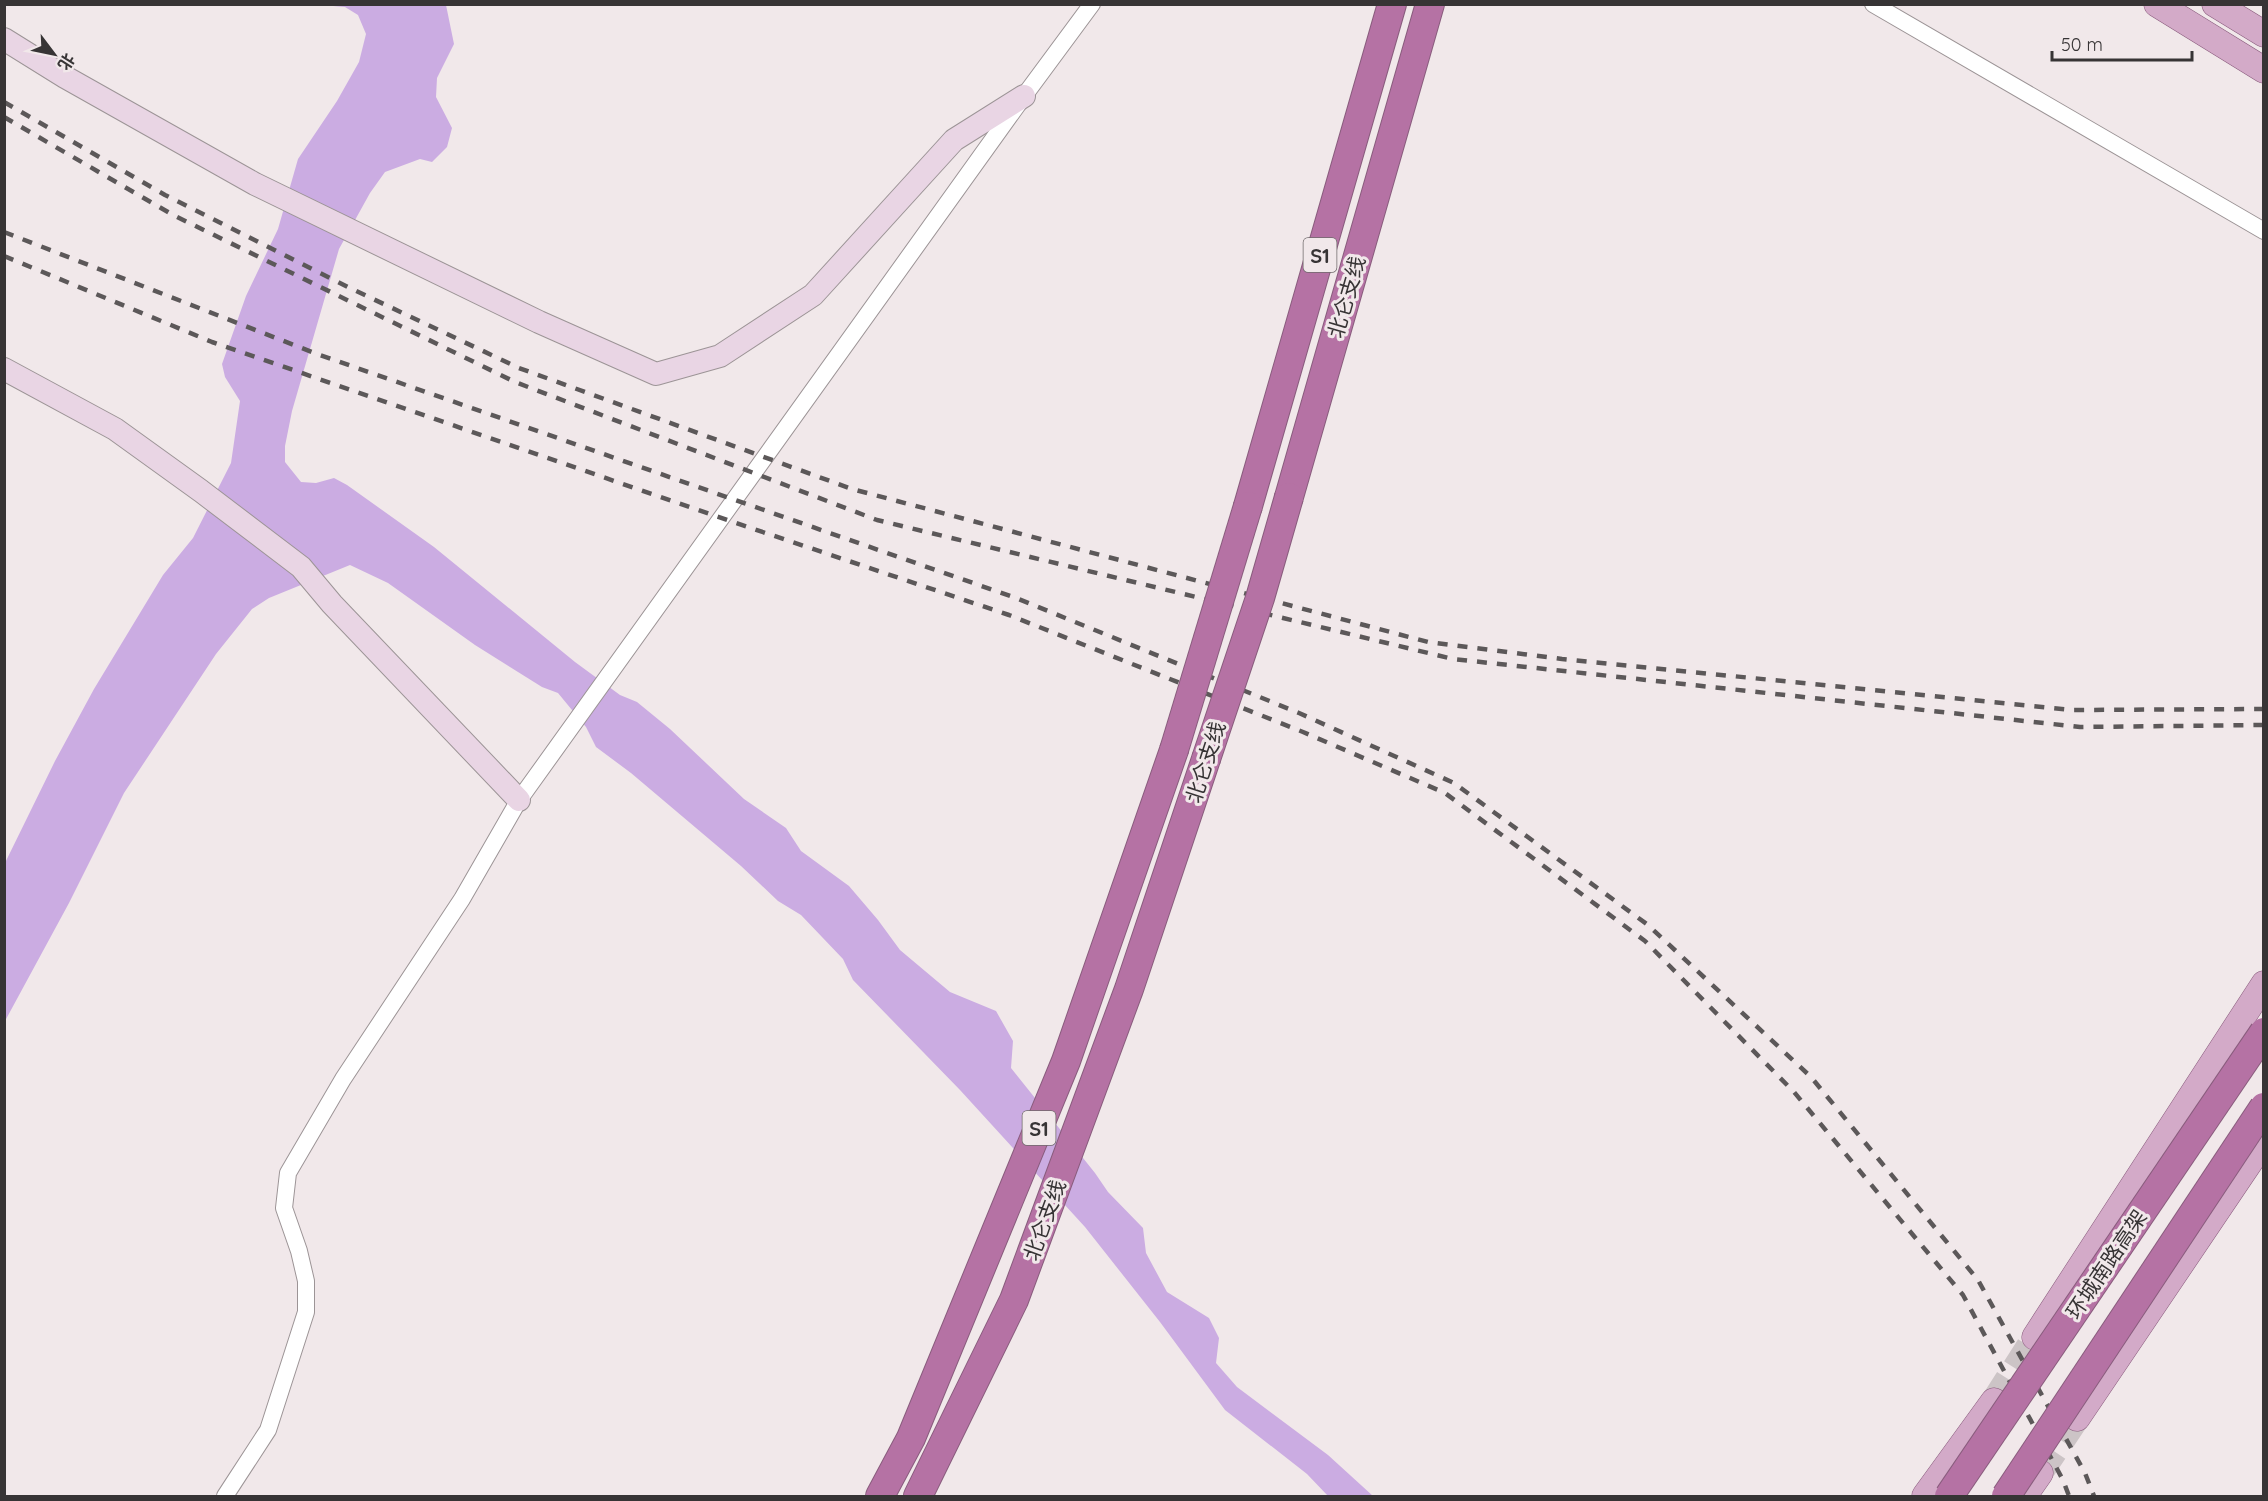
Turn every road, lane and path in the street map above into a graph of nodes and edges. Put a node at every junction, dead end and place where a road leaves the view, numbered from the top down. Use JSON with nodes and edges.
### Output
{"nodes":[{"id":1,"x":1092,"y":4,"type":"edge"},
{"id":2,"x":1392,"y":4,"type":"edge"},
{"id":3,"x":1430,"y":4,"type":"edge"},
{"id":4,"x":1872,"y":4,"type":"edge"},
{"id":5,"x":2157,"y":4,"type":"edge"},
{"id":6,"x":2215,"y":4,"type":"edge"},
{"id":7,"x":2264,"y":34,"type":"edge"},
{"id":8,"x":4,"y":39,"type":"edge"},
{"id":9,"x":2264,"y":70,"type":"edge"},
{"id":10,"x":1024,"y":96,"type":"junction"},
{"id":11,"x":2264,"y":231,"type":"edge"},
{"id":12,"x":4,"y":369,"type":"edge"},
{"id":13,"x":519,"y":800,"type":"junction"},
{"id":14,"x":2264,"y":984,"type":"edge"},
{"id":15,"x":2264,"y":1032,"type":"edge"},
{"id":16,"x":2264,"y":1107,"type":"edge"},
{"id":17,"x":2264,"y":1141,"type":"edge"},
{"id":18,"x":2035,"y":1337,"type":"tunnel mouth"},
{"id":19,"x":1994,"y":1401,"type":"tunnel mouth"},
{"id":20,"x":2078,"y":1418,"type":"tunnel mouth"},
{"id":21,"x":2040,"y":1473,"type":"tunnel mouth"},
{"id":22,"x":225,"y":1497,"type":"edge"},
{"id":23,"x":880,"y":1497,"type":"edge"},
{"id":24,"x":918,"y":1497,"type":"edge"},
{"id":25,"x":1925,"y":1497,"type":"edge"},
{"id":26,"x":1949,"y":1497,"type":"edge"},
{"id":27,"x":2006,"y":1497,"type":"edge"},
{"id":28,"x":2024,"y":1497,"type":"edge"}],
"edges":[{"from":1,"to":10,"type":"street"},
{"from":2,"to":23,"type":"highway","name":"北仑支线","number":"S1","bridge":true},
{"from":3,"to":24,"type":"highway","name":"北仑支线","number":"S1","bridge":true},
{"from":4,"to":11,"type":"street"},
{"from":5,"to":9,"type":"main road"},
{"from":6,"to":7,"type":"main road"},
{"from":8,"to":10,"type":"street"},
{"from":10,"to":13,"type":"street"},
{"from":12,"to":13,"type":"street"},
{"from":13,"to":22,"type":"street"},
{"from":14,"to":18,"type":"main road"},
{"from":15,"to":26,"type":"highway","name":"环城南路高架","bridge":true},
{"from":16,"to":27,"type":"highway","bridge":true},
{"from":17,"to":20,"type":"main road"},
{"from":19,"to":25,"type":"main road"},
{"from":21,"to":28,"type":"main road"}]}
